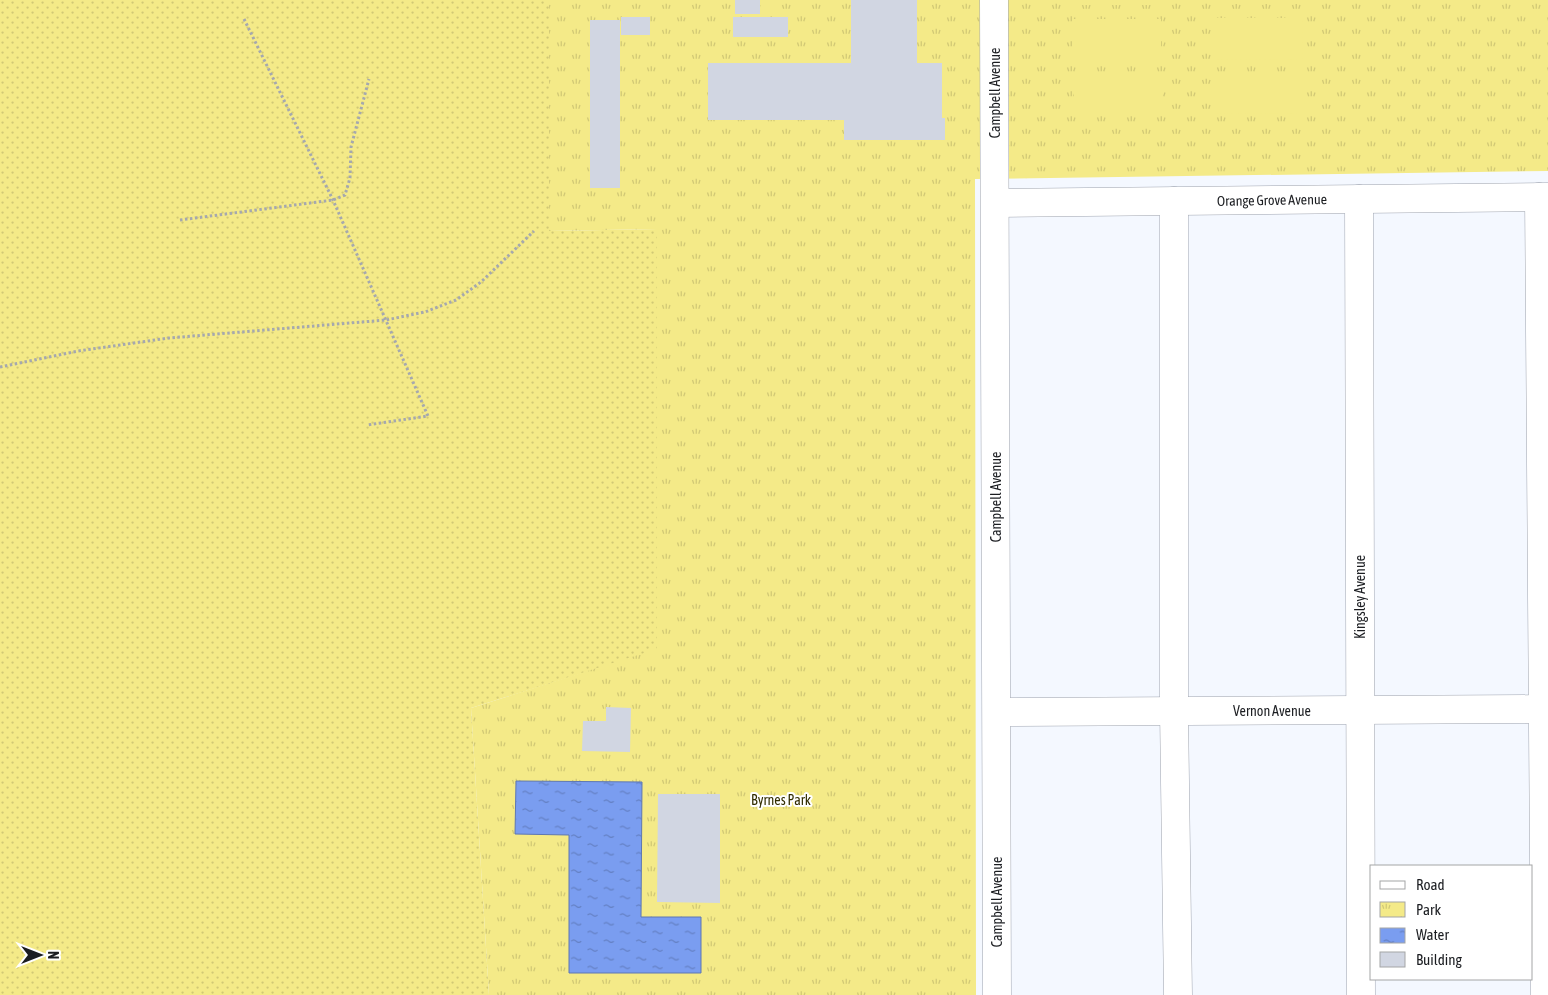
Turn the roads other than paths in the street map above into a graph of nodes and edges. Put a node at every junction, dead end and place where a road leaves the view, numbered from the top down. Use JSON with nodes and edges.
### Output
{"nodes":[{"id":1,"x":994,"y":0,"type":"edge"},
{"id":2,"x":1544,"y":197,"type":"edge"},
{"id":3,"x":1359,"y":199,"type":"junction"},
{"id":4,"x":1174,"y":201,"type":"junction"},
{"id":5,"x":996,"y":203,"type":"junction"},
{"id":6,"x":1546,"y":709,"type":"edge"},
{"id":7,"x":1360,"y":710,"type":"junction"},
{"id":8,"x":1174,"y":711,"type":"junction"},
{"id":9,"x":997,"y":712,"type":"junction"},
{"id":10,"x":997,"y":995,"type":"edge"},
{"id":11,"x":1178,"y":995,"type":"edge"},
{"id":12,"x":1361,"y":995,"type":"edge"},
{"id":13,"x":1545,"y":995,"type":"edge"}],
"edges":[{"from":1,"to":5,"type":"street","name":"Campbell Avenue"},
{"from":2,"to":3,"type":"street","name":"Orange Grove Avenue"},
{"from":2,"to":6,"type":"street"},
{"from":3,"to":4,"type":"street","name":"Orange Grove Avenue"},
{"from":3,"to":7,"type":"street","name":"Kingsley Avenue"},
{"from":4,"to":5,"type":"street","name":"Orange Grove Avenue"},
{"from":4,"to":8,"type":"street"},
{"from":5,"to":9,"type":"street","name":"Campbell Avenue"},
{"from":6,"to":7,"type":"street","name":"Vernon Avenue"},
{"from":6,"to":13,"type":"street"},
{"from":7,"to":8,"type":"street","name":"Vernon Avenue"},
{"from":7,"to":12,"type":"street","name":"Kingsley Avenue"},
{"from":8,"to":9,"type":"street","name":"Vernon Avenue"},
{"from":8,"to":11,"type":"street"},
{"from":9,"to":10,"type":"street","name":"Campbell Avenue"}]}
